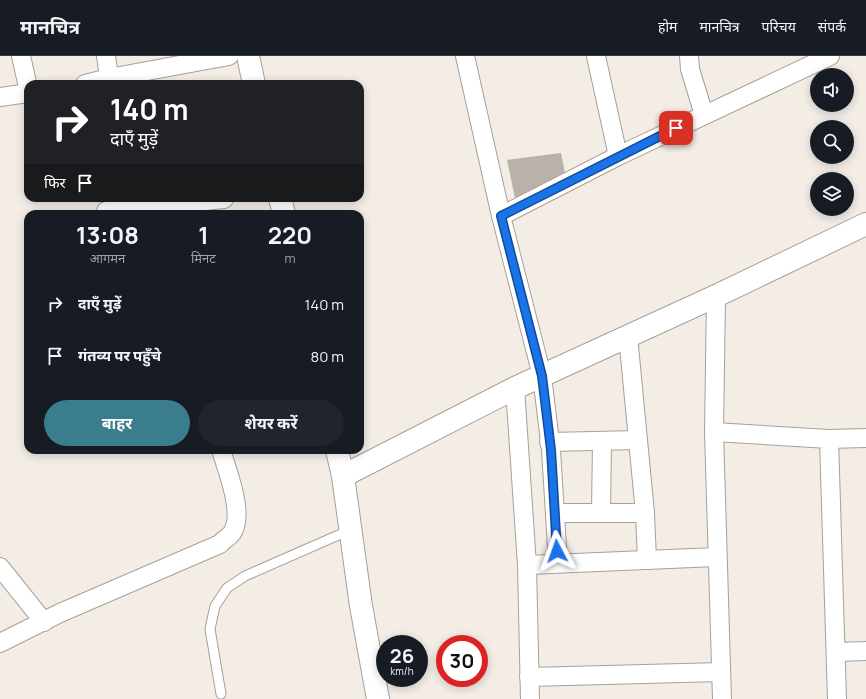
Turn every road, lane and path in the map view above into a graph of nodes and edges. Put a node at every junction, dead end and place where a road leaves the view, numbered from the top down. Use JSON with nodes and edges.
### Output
{"nodes":[{"id":1,"x":21,"y":56,"type":"edge"},
{"id":2,"x":106,"y":56,"type":"edge"},
{"id":3,"x":229,"y":56,"type":"edge"},
{"id":4,"x":248,"y":56,"type":"edge"},
{"id":5,"x":465,"y":56,"type":"edge"},
{"id":6,"x":596,"y":56,"type":"edge"},
{"id":7,"x":689,"y":56,"type":"edge"},
{"id":8,"x":828,"y":56,"type":"edge"},
{"id":9,"x":26,"y":80,"type":"edge"},
{"id":10,"x":110,"y":80,"type":"edge"},
{"id":11,"x":115,"y":80,"type":"edge"},
{"id":12,"x":253,"y":80,"type":"edge"},
{"id":13,"x":24,"y":94,"type":"edge"},
{"id":14,"x":0,"y":97,"type":"edge"},
{"id":15,"x":704,"y":115,"type":"junction"},
{"id":16,"x":618,"y":156,"type":"junction"},
{"id":17,"x":200,"y":202,"type":"edge"},
{"id":18,"x":132,"y":203,"type":"edge"},
{"id":19,"x":169,"y":206,"type":"edge"},
{"id":20,"x":112,"y":210,"type":"edge"},
{"id":21,"x":501,"y":216,"type":"junction"},
{"id":22,"x":866,"y":224,"type":"edge"},
{"id":23,"x":716,"y":296,"type":"junction"},
{"id":24,"x":628,"y":336,"type":"junction"},
{"id":25,"x":542,"y":376,"type":"junction"},
{"id":26,"x":515,"y":388,"type":"junction"},
{"id":27,"x":714,"y":432,"type":"junction"},
{"id":28,"x":866,"y":438,"type":"edge"},
{"id":29,"x":829,"y":439,"type":"junction"},
{"id":30,"x":637,"y":440,"type":"junction"},
{"id":31,"x":602,"y":441,"type":"junction"},
{"id":32,"x":549,"y":442,"type":"junction"},
{"id":33,"x":222,"y":454,"type":"edge"},
{"id":34,"x":338,"y":454,"type":"edge"},
{"id":35,"x":343,"y":476,"type":"junction"},
{"id":36,"x":555,"y":513,"type":"junction"},
{"id":37,"x":601,"y":513,"type":"junction"},
{"id":38,"x":645,"y":513,"type":"junction"},
{"id":39,"x":350,"y":530,"type":"junction"},
{"id":40,"x":718,"y":557,"type":"junction"},
{"id":41,"x":647,"y":560,"type":"junction"},
{"id":42,"x":558,"y":563,"type":"junction"},
{"id":43,"x":527,"y":565,"type":"junction"},
{"id":44,"x":0,"y":567,"type":"edge"},
{"id":45,"x":44,"y":622,"type":"junction"},
{"id":46,"x":0,"y":643,"type":"edge"},
{"id":47,"x":866,"y":651,"type":"edge"},
{"id":48,"x":836,"y":652,"type":"junction"},
{"id":49,"x":721,"y":672,"type":"junction"},
{"id":50,"x":529,"y":677,"type":"junction"},
{"id":51,"x":221,"y":694,"type":"dead end"},
{"id":52,"x":378,"y":699,"type":"edge"},
{"id":53,"x":530,"y":699,"type":"edge"},
{"id":54,"x":722,"y":699,"type":"edge"},
{"id":55,"x":837,"y":699,"type":"edge"}],
"edges":[{"from":1,"to":9,"type":"street"},
{"from":2,"to":10,"type":"street"},
{"from":3,"to":11,"type":"street"},
{"from":4,"to":12,"type":"street"},
{"from":5,"to":21,"type":"street"},
{"from":6,"to":16,"type":"street"},
{"from":7,"to":15,"type":"street"},
{"from":8,"to":15,"type":"street"},
{"from":13,"to":14,"type":"street"},
{"from":15,"to":16,"type":"street"},
{"from":16,"to":21,"type":"street"},
{"from":17,"to":19,"type":"street"},
{"from":18,"to":19,"type":"street"},
{"from":18,"to":20,"type":"street"},
{"from":21,"to":25,"type":"street"},
{"from":22,"to":23,"type":"street"},
{"from":23,"to":24,"type":"street"},
{"from":23,"to":27,"type":"street"},
{"from":24,"to":25,"type":"street"},
{"from":24,"to":30,"type":"street"},
{"from":25,"to":26,"type":"street"},
{"from":25,"to":32,"type":"street"},
{"from":26,"to":35,"type":"street"},
{"from":26,"to":43,"type":"street"},
{"from":27,"to":29,"type":"street"},
{"from":27,"to":40,"type":"street"},
{"from":28,"to":29,"type":"street"},
{"from":29,"to":48,"type":"street"},
{"from":30,"to":31,"type":"street"},
{"from":30,"to":38,"type":"street"},
{"from":31,"to":32,"type":"street"},
{"from":31,"to":37,"type":"street"},
{"from":32,"to":36,"type":"street"},
{"from":33,"to":45,"type":"street"},
{"from":34,"to":35,"type":"street"},
{"from":35,"to":39,"type":"street"},
{"from":36,"to":37,"type":"street"},
{"from":36,"to":42,"type":"street"},
{"from":37,"to":38,"type":"street"},
{"from":38,"to":41,"type":"street"},
{"from":39,"to":51,"type":"lane"},
{"from":39,"to":52,"type":"street"},
{"from":40,"to":41,"type":"street"},
{"from":40,"to":49,"type":"street"},
{"from":41,"to":42,"type":"street"},
{"from":42,"to":43,"type":"street"},
{"from":43,"to":50,"type":"street"},
{"from":44,"to":45,"type":"street"},
{"from":45,"to":46,"type":"street"},
{"from":47,"to":48,"type":"street"},
{"from":48,"to":55,"type":"street"},
{"from":49,"to":50,"type":"street"},
{"from":49,"to":54,"type":"street"},
{"from":50,"to":53,"type":"street"}]}
